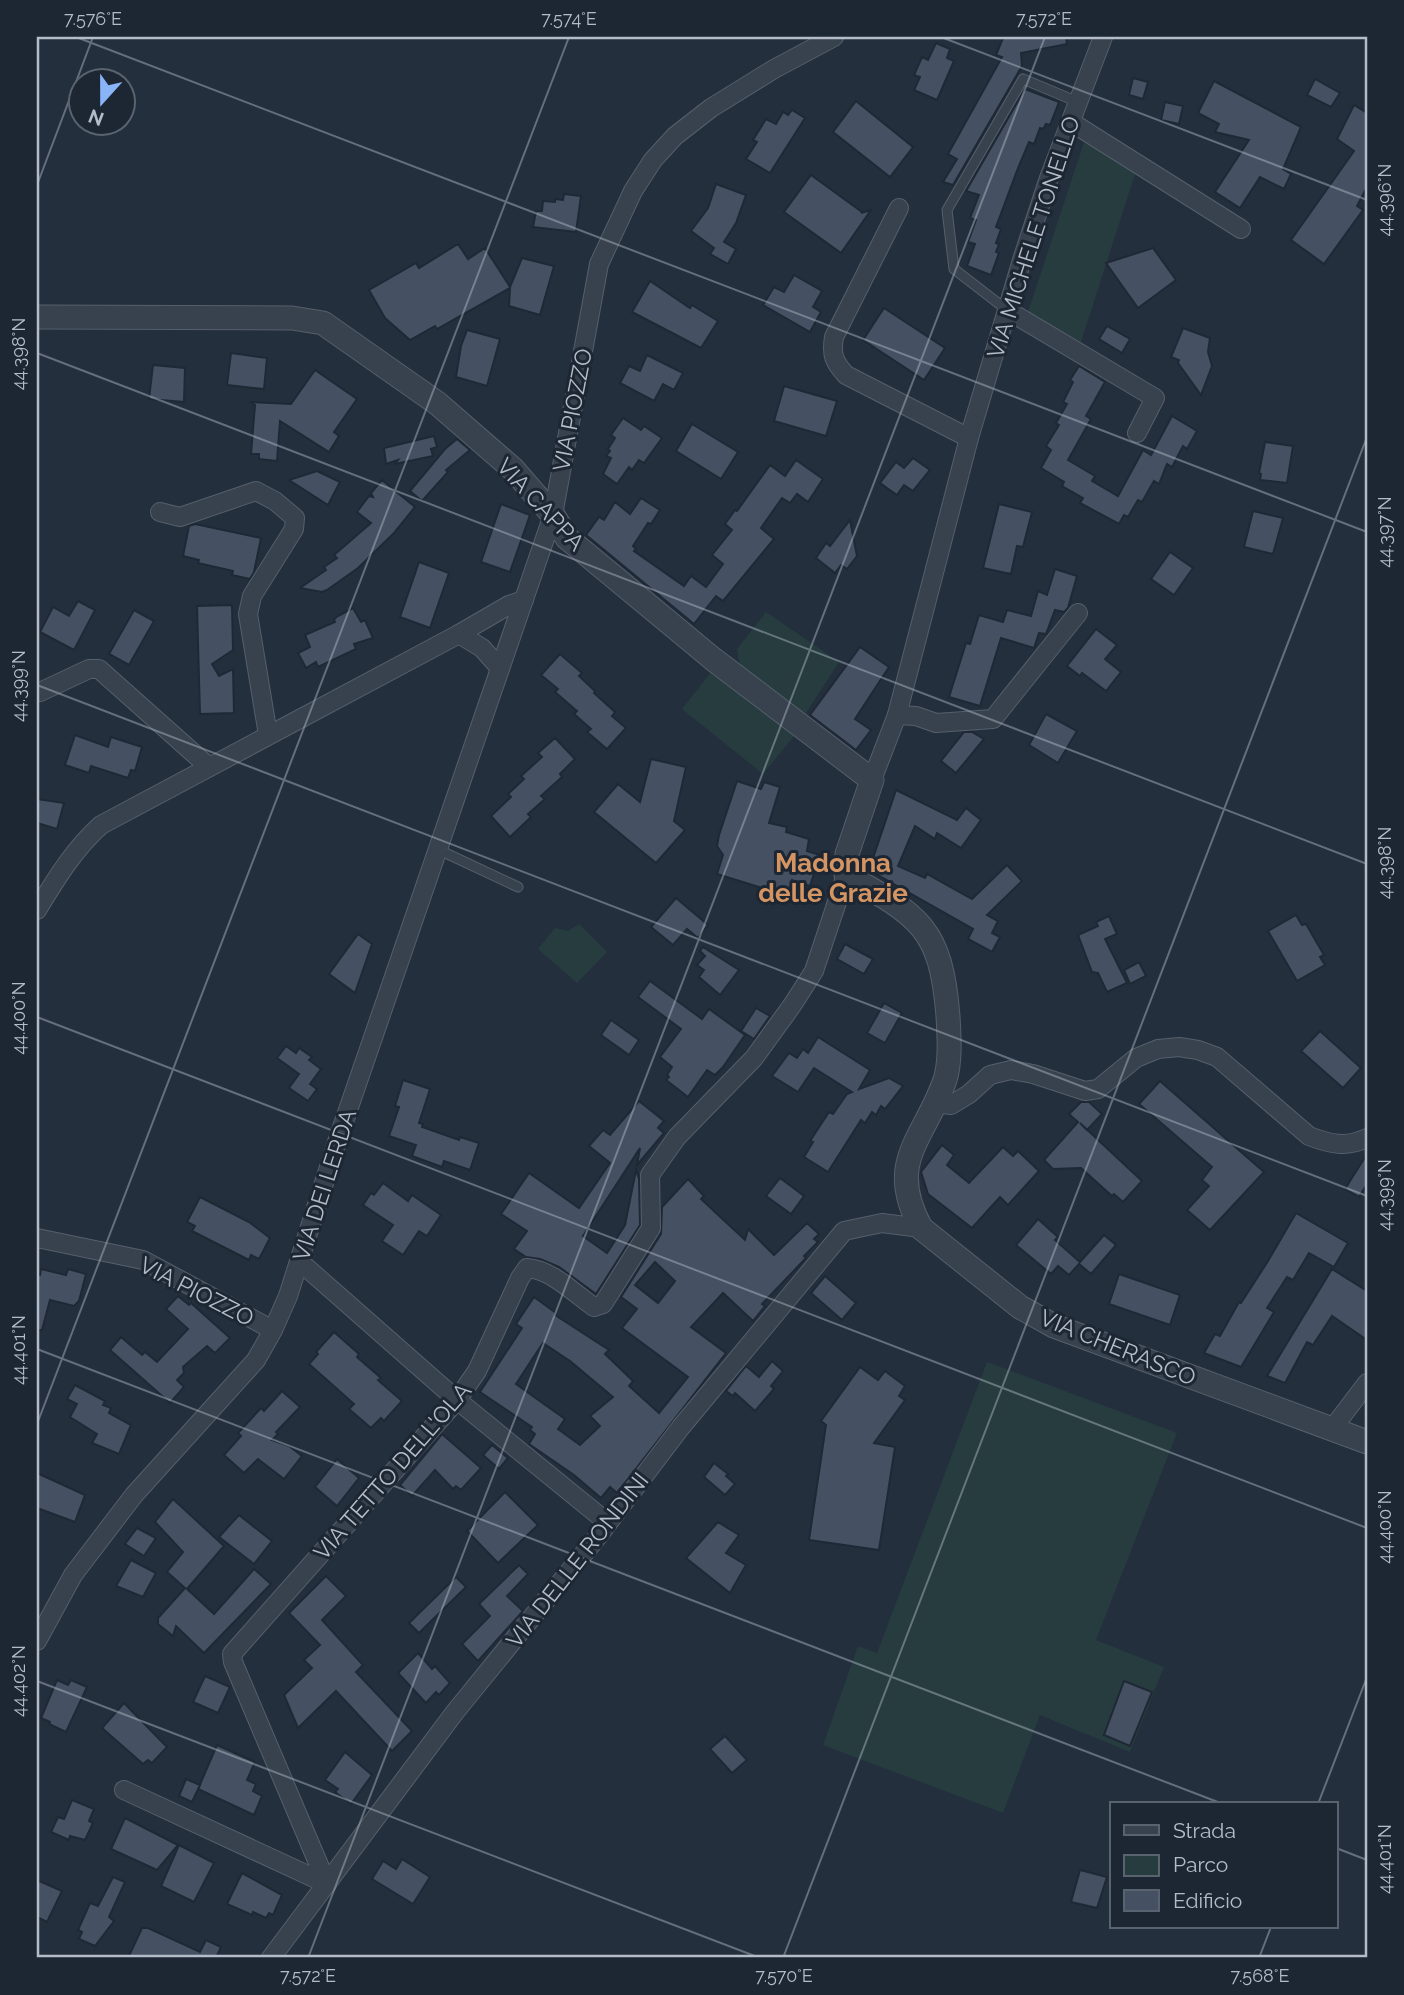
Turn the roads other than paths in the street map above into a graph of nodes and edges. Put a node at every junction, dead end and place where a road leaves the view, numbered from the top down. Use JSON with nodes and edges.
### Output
{"nodes":[{"id":1,"x":834,"y":37,"type":"edge"},
{"id":2,"x":1103,"y":37,"type":"edge"},
{"id":3,"x":1078,"y":102,"type":"junction"},
{"id":4,"x":1071,"y":122,"type":"junction"},
{"id":5,"x":899,"y":208,"type":"dead end"},
{"id":6,"x":1241,"y":229,"type":"dead end"},
{"id":7,"x":1007,"y":310,"type":"junction"},
{"id":8,"x":37,"y":317,"type":"edge"},
{"id":9,"x":1137,"y":433,"type":"dead end"},
{"id":10,"x":969,"y":438,"type":"junction"},
{"id":11,"x":160,"y":512,"type":"dead end"},
{"id":12,"x":553,"y":515,"type":"junction"},
{"id":13,"x":524,"y":600,"type":"junction"},
{"id":14,"x":1078,"y":613,"type":"dead end"},
{"id":15,"x":459,"y":634,"type":"junction"},
{"id":16,"x":499,"y":667,"type":"junction"},
{"id":17,"x":40,"y":692,"type":"dead end"},
{"id":18,"x":897,"y":715,"type":"junction"},
{"id":19,"x":268,"y":735,"type":"junction"},
{"id":20,"x":209,"y":767,"type":"junction"},
{"id":21,"x":872,"y":780,"type":"junction"},
{"id":22,"x":437,"y":849,"type":"junction"},
{"id":23,"x":846,"y":874,"type":"junction"},
{"id":24,"x":518,"y":887,"type":"dead end"},
{"id":25,"x":37,"y":910,"type":"edge"},
{"id":26,"x":936,"y":1103,"type":"junction"},
{"id":27,"x":1367,"y":1138,"type":"edge"},
{"id":28,"x":921,"y":1228,"type":"junction"},
{"id":29,"x":37,"y":1238,"type":"edge"},
{"id":30,"x":299,"y":1261,"type":"junction"},
{"id":31,"x":273,"y":1330,"type":"junction"},
{"id":32,"x":1367,"y":1383,"type":"edge"},
{"id":33,"x":457,"y":1400,"type":"junction"},
{"id":34,"x":1332,"y":1429,"type":"junction"},
{"id":35,"x":1367,"y":1442,"type":"edge"},
{"id":36,"x":608,"y":1523,"type":"junction"},
{"id":37,"x":37,"y":1641,"type":"edge"},
{"id":38,"x":124,"y":1790,"type":"dead end"},
{"id":39,"x":327,"y":1884,"type":"junction"},
{"id":40,"x":271,"y":1958,"type":"edge"}],
"edges":[{"from":1,"to":12,"type":"street","name":"VIA PIOZZO"},
{"from":2,"to":3,"type":"street","name":"VIA MICHELE TONELLO"},
{"from":3,"to":4,"type":"street","name":"VIA MICHELE TONELLO"},
{"from":3,"to":7,"type":"lane"},
{"from":4,"to":6,"type":"street"},
{"from":4,"to":7,"type":"street","name":"VIA MICHELE TONELLO"},
{"from":5,"to":10,"type":"street"},
{"from":7,"to":9,"type":"street"},
{"from":7,"to":10,"type":"street","name":"VIA MICHELE TONELLO"},
{"from":8,"to":12,"type":"street","name":"VIA CAPPA"},
{"from":10,"to":18,"type":"street","name":"VIA MICHELE TONELLO"},
{"from":11,"to":19,"type":"street"},
{"from":12,"to":13,"type":"street","name":"VIA PIOZZO"},
{"from":12,"to":21,"type":"street","name":"VIA CAPPA"},
{"from":13,"to":15,"type":"street"},
{"from":13,"to":16,"type":"street","name":"VIA DEI LERDA"},
{"from":14,"to":18,"type":"street"},
{"from":15,"to":16,"type":"street"},
{"from":15,"to":19,"type":"street"},
{"from":16,"to":22,"type":"street","name":"VIA DEI LERDA"},
{"from":17,"to":20,"type":"street"},
{"from":18,"to":21,"type":"street","name":"VIA MICHELE TONELLO"},
{"from":19,"to":20,"type":"street"},
{"from":20,"to":25,"type":"street"},
{"from":21,"to":23,"type":"street"},
{"from":22,"to":24,"type":"lane"},
{"from":22,"to":30,"type":"street","name":"VIA DEI LERDA"},
{"from":23,"to":26,"type":"street","name":"VIA CHERASCO"},
{"from":23,"to":33,"type":"street","name":"VIA TETTO DELL'OLA"},
{"from":26,"to":27,"type":"street"},
{"from":26,"to":28,"type":"street","name":"VIA CHERASCO"},
{"from":28,"to":34,"type":"street","name":"VIA CHERASCO"},
{"from":28,"to":36,"type":"street","name":"VIA DELLE RONDINI"},
{"from":29,"to":31,"type":"street","name":"VIA PIOZZO"},
{"from":30,"to":31,"type":"street","name":"VIA DEI LERDA"},
{"from":30,"to":33,"type":"street"},
{"from":31,"to":37,"type":"street","name":"VIA DEI LERDA"},
{"from":32,"to":34,"type":"street"},
{"from":33,"to":36,"type":"street"},
{"from":33,"to":39,"type":"street","name":"VIA TETTO DELL'OLA"},
{"from":34,"to":35,"type":"street","name":"VIA CHERASCO"},
{"from":36,"to":39,"type":"street","name":"VIA DELLE RONDINI"},
{"from":38,"to":39,"type":"street"},
{"from":39,"to":40,"type":"street","name":"VIA DELLE RONDINI"}]}
